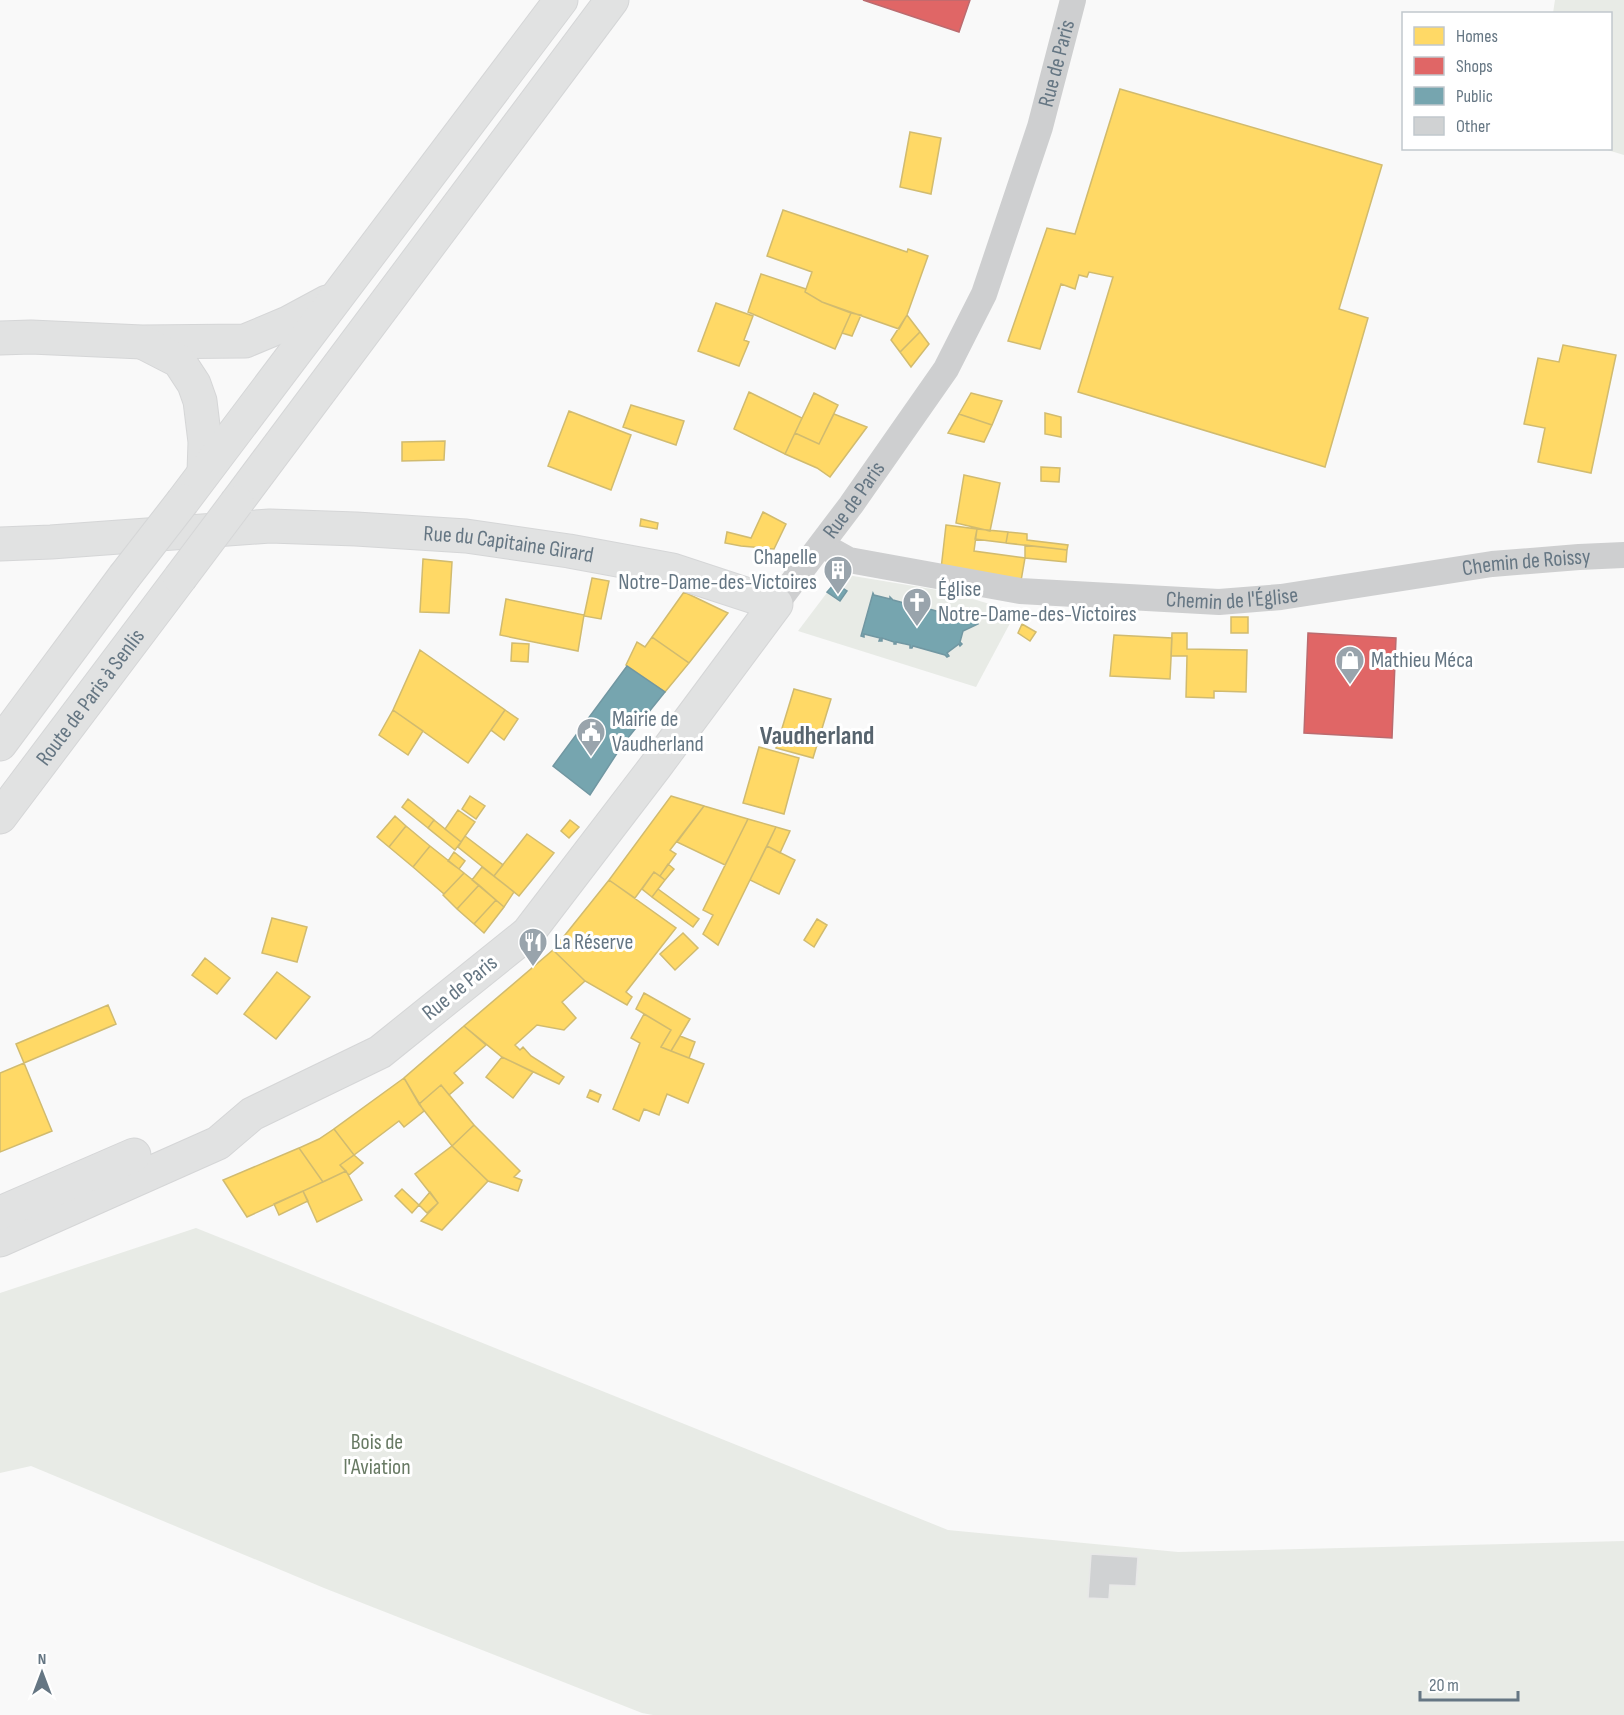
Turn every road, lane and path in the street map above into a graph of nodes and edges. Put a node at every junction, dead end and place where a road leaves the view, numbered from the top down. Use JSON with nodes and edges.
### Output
{"nodes":[{"id":1,"x":561,"y":0,"type":"edge"},
{"id":2,"x":612,"y":0,"type":"edge"},
{"id":3,"x":1073,"y":0,"type":"edge"},
{"id":4,"x":339,"y":295,"type":"junction"},
{"id":5,"x":0,"y":338,"type":"edge"},
{"id":6,"x":142,"y":342,"type":"junction"},
{"id":7,"x":204,"y":472,"type":"junction"},
{"id":8,"x":0,"y":544,"type":"edge"},
{"id":9,"x":822,"y":545,"type":"junction"},
{"id":10,"x":1624,"y":555,"type":"edge"},
{"id":11,"x":1430,"y":574,"type":"joint"},
{"id":12,"x":777,"y":604,"type":"junction"},
{"id":13,"x":0,"y":744,"type":"edge"},
{"id":14,"x":0,"y":817,"type":"edge"},
{"id":15,"x":252,"y":1114,"type":"junction"},
{"id":16,"x":0,"y":1213,"type":"edge"},
{"id":17,"x":0,"y":1240,"type":"edge"}],
"edges":[{"from":1,"to":4,"type":"main road","name":"Route de Paris à Senlis"},
{"from":2,"to":14,"type":"main road","name":"Route de Paris à Senlis","bridge":true},
{"from":3,"to":9,"type":"street","name":"Rue de Paris"},
{"from":4,"to":6,"type":"main road"},
{"from":4,"to":7,"type":"main road","name":"Route de Paris à Senlis"},
{"from":5,"to":6,"type":"main road"},
{"from":6,"to":7,"type":"main road"},
{"from":7,"to":13,"type":"main road","name":"Route de Paris à Senlis","bridge":true},
{"from":8,"to":12,"type":"main road","name":"Rue du Capitaine Girard"},
{"from":9,"to":11,"type":"street","name":"Chemin de l'Église"},
{"from":9,"to":12,"type":"street","name":"Rue de Paris"},
{"from":10,"to":11,"type":"street","name":"Chemin de Roissy"},
{"from":12,"to":15,"type":"main road","name":"Rue de Paris"},
{"from":15,"to":16,"type":"main road","name":"Rue de Paris"},
{"from":15,"to":17,"type":"main road","name":"Rue de Paris"}]}
